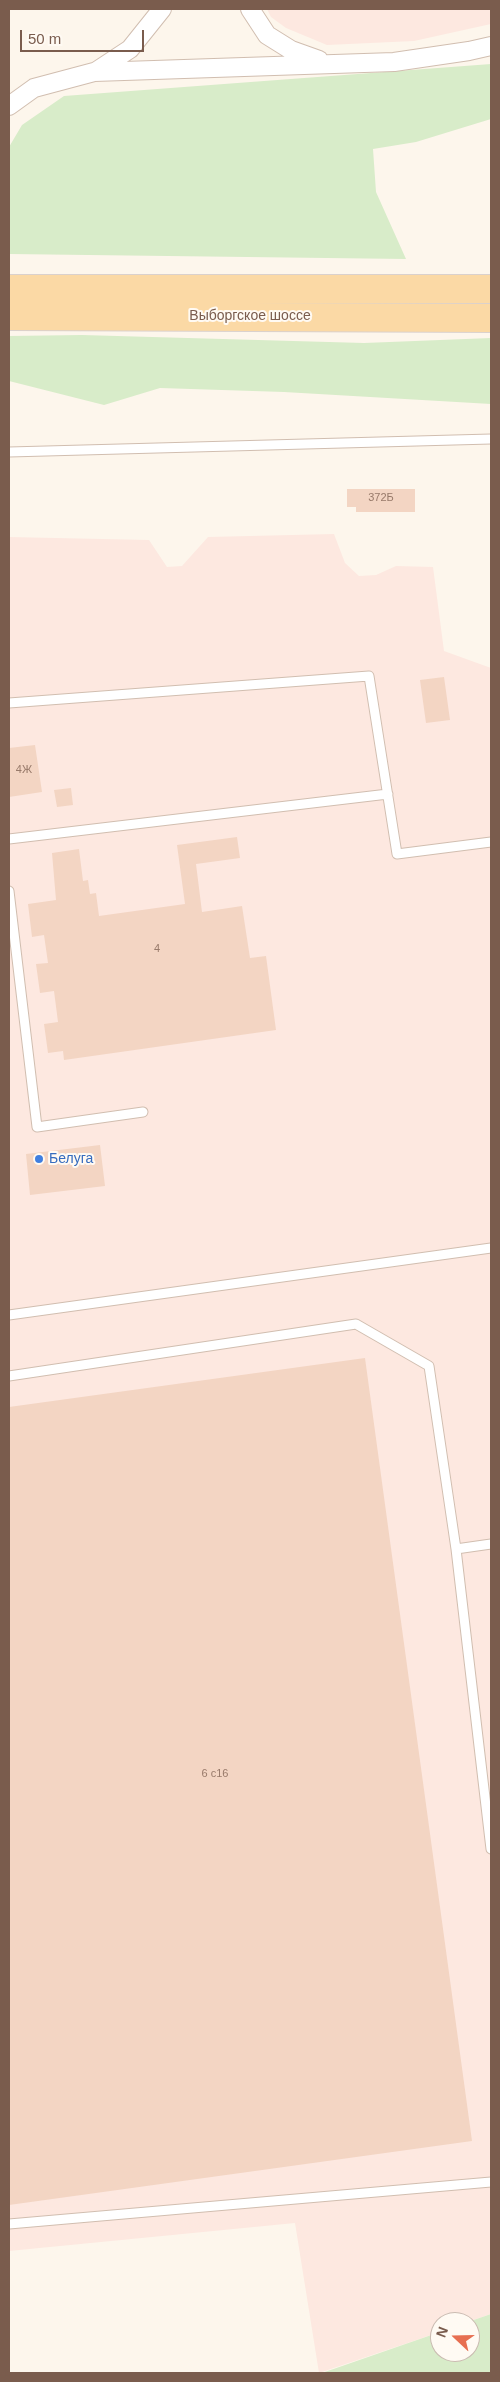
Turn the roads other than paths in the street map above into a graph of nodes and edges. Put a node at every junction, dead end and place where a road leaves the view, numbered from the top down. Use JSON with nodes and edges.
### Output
{"nodes":[{"id":1,"x":162,"y":9,"type":"edge"},
{"id":2,"x":250,"y":9,"type":"edge"},
{"id":3,"x":491,"y":46,"type":"edge"},
{"id":4,"x":326,"y":63,"type":"junction"},
{"id":5,"x":94,"y":72,"type":"junction"},
{"id":6,"x":9,"y":106,"type":"edge"},
{"id":7,"x":491,"y":280,"type":"edge"},
{"id":8,"x":9,"y":289,"type":"edge"},
{"id":9,"x":436,"y":289,"type":"junction"},
{"id":10,"x":491,"y":289,"type":"edge"},
{"id":11,"x":9,"y":316,"type":"edge"},
{"id":12,"x":491,"y":318,"type":"edge"},
{"id":13,"x":491,"y":439,"type":"edge"},
{"id":14,"x":9,"y":452,"type":"edge"},
{"id":15,"x":9,"y":703,"type":"edge"},
{"id":16,"x":388,"y":794,"type":"junction"},
{"id":17,"x":9,"y":839,"type":"edge"},
{"id":18,"x":491,"y":842,"type":"edge"},
{"id":19,"x":9,"y":891,"type":"edge"},
{"id":20,"x":144,"y":1112,"type":"dead end"},
{"id":21,"x":491,"y":1248,"type":"edge"},
{"id":22,"x":9,"y":1315,"type":"edge"},
{"id":23,"x":9,"y":1376,"type":"edge"},
{"id":24,"x":491,"y":1544,"type":"edge"},
{"id":25,"x":456,"y":1549,"type":"junction"},
{"id":26,"x":491,"y":1849,"type":"edge"},
{"id":27,"x":491,"y":2182,"type":"edge"},
{"id":28,"x":9,"y":2224,"type":"edge"}],
"edges":[{"from":1,"to":5,"type":"street"},
{"from":2,"to":4,"type":"street"},
{"from":3,"to":4,"type":"street"},
{"from":4,"to":5,"type":"street"},
{"from":5,"to":6,"type":"street"},
{"from":7,"to":9,"type":"main road"},
{"from":8,"to":9,"type":"main road","name":"Выборгское шоссе"},
{"from":9,"to":10,"type":"main road","name":"Выборгское шоссе"},
{"from":11,"to":12,"type":"main road","name":"Выборгское шоссе"},
{"from":13,"to":14,"type":"lane"},
{"from":15,"to":16,"type":"lane"},
{"from":16,"to":17,"type":"lane"},
{"from":16,"to":18,"type":"lane"},
{"from":19,"to":20,"type":"lane"},
{"from":21,"to":22,"type":"lane"},
{"from":23,"to":25,"type":"lane"},
{"from":24,"to":25,"type":"lane"},
{"from":25,"to":26,"type":"lane"},
{"from":27,"to":28,"type":"lane"}]}
